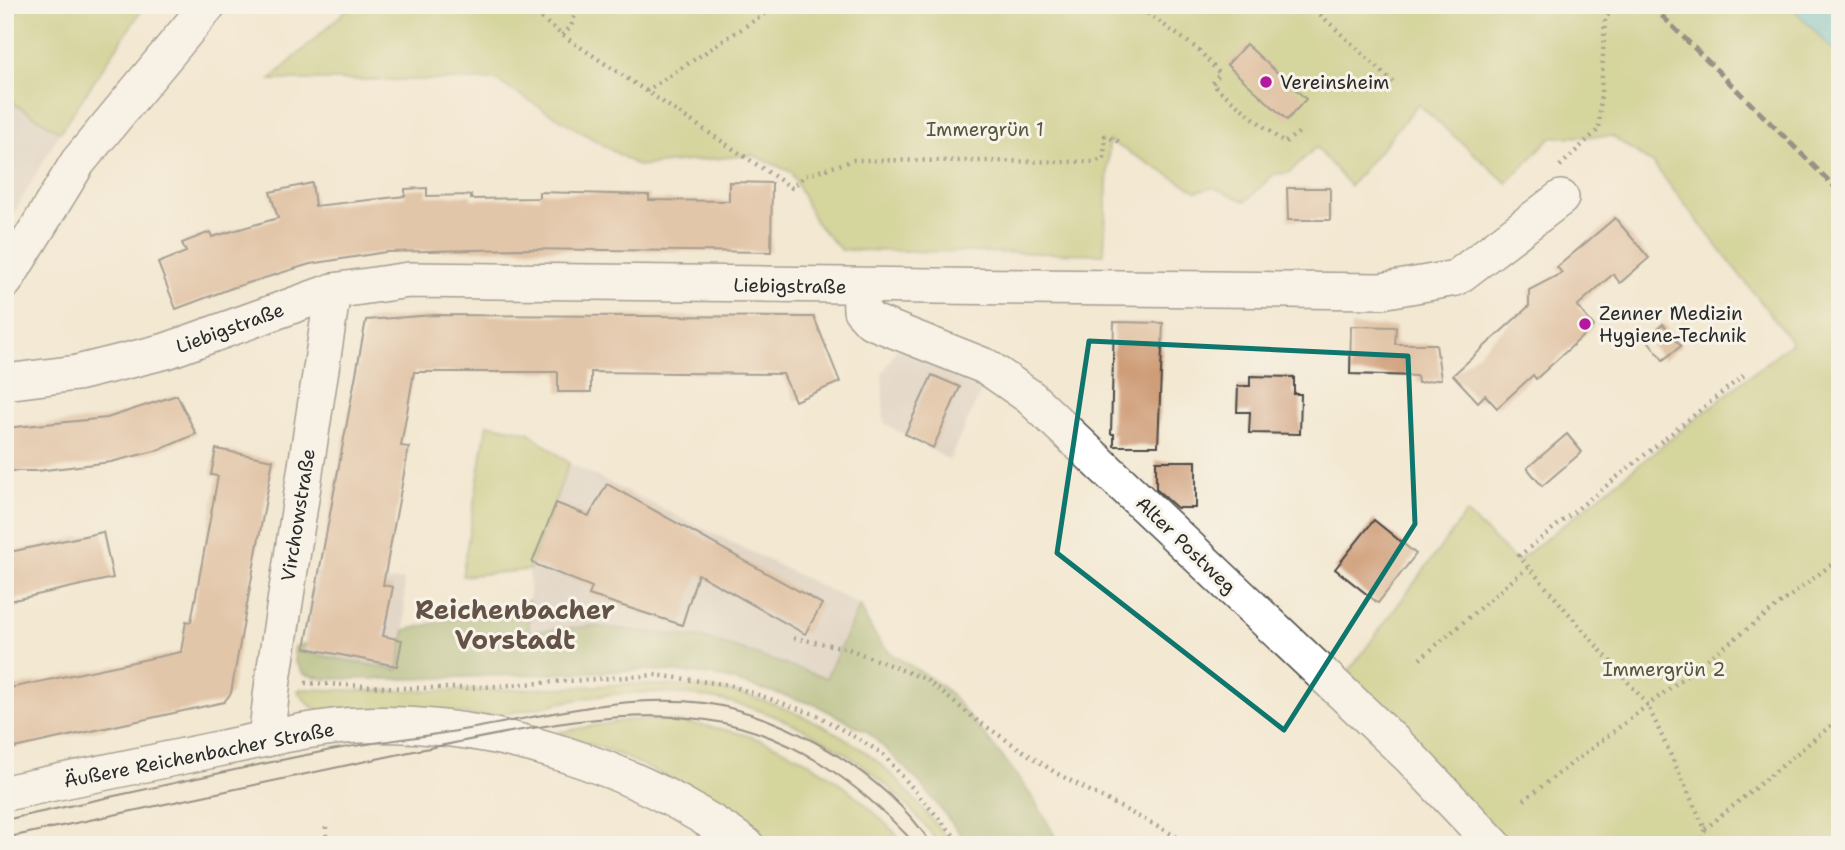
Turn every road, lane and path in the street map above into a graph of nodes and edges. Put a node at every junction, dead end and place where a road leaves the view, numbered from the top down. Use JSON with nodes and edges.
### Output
{"nodes":[{"id":1,"x":208,"y":5,"type":"edge"},
{"id":2,"x":525,"y":5,"type":"edge"},
{"id":3,"x":578,"y":5,"type":"edge"},
{"id":4,"x":778,"y":5,"type":"edge"},
{"id":5,"x":1136,"y":5,"type":"edge"},
{"id":6,"x":1310,"y":5,"type":"edge"},
{"id":7,"x":1618,"y":5,"type":"edge"},
{"id":8,"x":562,"y":35,"type":"junction"},
{"id":9,"x":1393,"y":82,"type":"dead end"},
{"id":10,"x":646,"y":91,"type":"junction"},
{"id":11,"x":1301,"y":131,"type":"dead end"},
{"id":12,"x":1123,"y":143,"type":"dead end"},
{"id":13,"x":1561,"y":198,"type":"joint"},
{"id":14,"x":5,"y":281,"type":"edge"},
{"id":15,"x":860,"y":287,"type":"junction"},
{"id":16,"x":333,"y":291,"type":"junction"},
{"id":17,"x":1744,"y":375,"type":"dead end"},
{"id":18,"x":5,"y":382,"type":"edge"},
{"id":19,"x":1840,"y":558,"type":"edge"},
{"id":20,"x":1528,"y":567,"type":"junction"},
{"id":21,"x":794,"y":638,"type":"dead end"},
{"id":22,"x":1420,"y":659,"type":"dead end"},
{"id":23,"x":273,"y":680,"type":"junction"},
{"id":24,"x":1647,"y":704,"type":"junction"},
{"id":25,"x":1840,"y":718,"type":"edge"},
{"id":26,"x":267,"y":739,"type":"junction"},
{"id":27,"x":5,"y":793,"type":"edge"},
{"id":28,"x":1524,"y":800,"type":"dead end"},
{"id":29,"x":326,"y":827,"type":"dead end"},
{"id":30,"x":1705,"y":829,"type":"junction"},
{"id":31,"x":327,"y":845,"type":"edge"},
{"id":32,"x":746,"y":845,"type":"edge"},
{"id":33,"x":961,"y":845,"type":"edge"},
{"id":34,"x":1192,"y":845,"type":"edge"},
{"id":35,"x":1494,"y":845,"type":"edge"},
{"id":36,"x":1699,"y":845,"type":"edge"}],
"edges":[{"from":1,"to":14,"type":"street"},
{"from":2,"to":8,"type":"path"},
{"from":3,"to":8,"type":"path"},
{"from":4,"to":10,"type":"path"},
{"from":5,"to":11,"type":"path"},
{"from":6,"to":9,"type":"path"},
{"from":7,"to":13,"type":"path"},
{"from":8,"to":10,"type":"path"},
{"from":10,"to":12,"type":"path"},
{"from":13,"to":15,"type":"street","name":"Liebigstraße"},
{"from":15,"to":16,"type":"street","name":"Liebigstraße"},
{"from":15,"to":35,"type":"street","name":"Alter Postweg"},
{"from":16,"to":18,"type":"street","name":"Liebigstraße"},
{"from":16,"to":23,"type":"street","name":"Virchowstraße"},
{"from":17,"to":20,"type":"path"},
{"from":19,"to":24,"type":"path"},
{"from":20,"to":22,"type":"path"},
{"from":20,"to":24,"type":"path"},
{"from":21,"to":34,"type":"path"},
{"from":23,"to":26,"type":"street","name":"Virchowstraße"},
{"from":23,"to":33,"type":"path"},
{"from":24,"to":28,"type":"path"},
{"from":24,"to":30,"type":"path"},
{"from":25,"to":30,"type":"path"},
{"from":26,"to":27,"type":"street","name":"Äußere Reichenbacher Straße"},
{"from":26,"to":32,"type":"street","name":"Äußere Reichenbacher Straße"},
{"from":29,"to":31,"type":"path"},
{"from":30,"to":36,"type":"path"}]}
